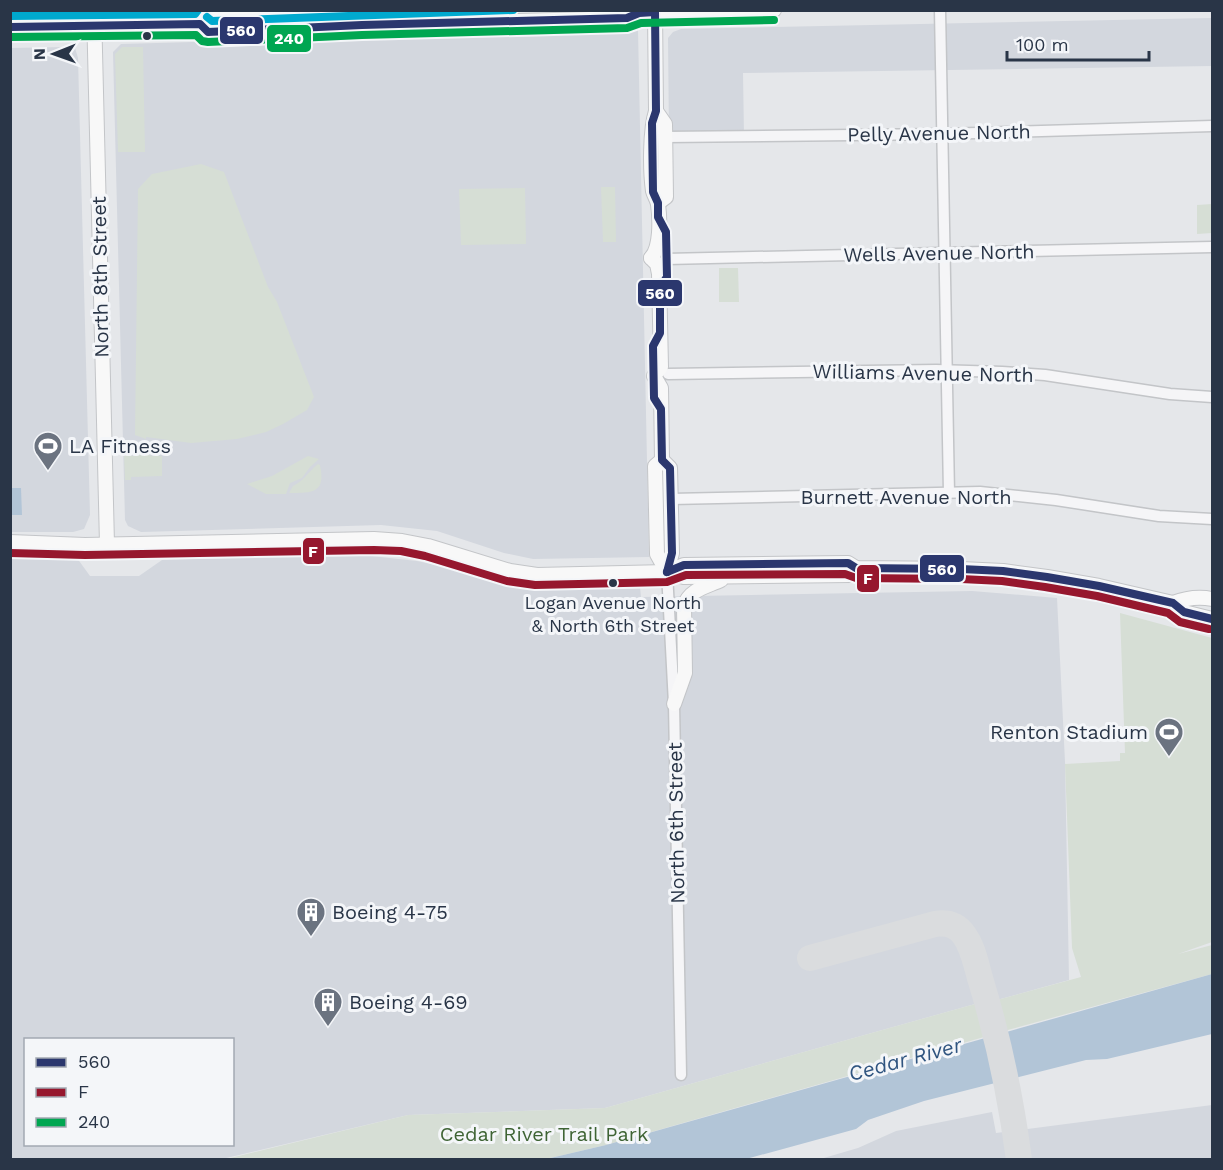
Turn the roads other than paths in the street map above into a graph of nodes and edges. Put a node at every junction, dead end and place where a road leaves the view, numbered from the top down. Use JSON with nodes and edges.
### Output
{"nodes":[{"id":1,"x":94,"y":10,"type":"edge"},
{"id":2,"x":407,"y":10,"type":"edge"},
{"id":3,"x":774,"y":10,"type":"edge"},
{"id":4,"x":940,"y":10,"type":"edge"},
{"id":5,"x":362,"y":11,"type":"edge"},
{"id":6,"x":655,"y":11,"type":"edge"},
{"id":7,"x":638,"y":12,"type":"edge"},
{"id":8,"x":200,"y":24,"type":"junction"},
{"id":9,"x":94,"y":26,"type":"junction"},
{"id":10,"x":10,"y":27,"type":"edge"},
{"id":11,"x":656,"y":111,"type":"junction"},
{"id":12,"x":1212,"y":126,"type":"edge"},
{"id":13,"x":942,"y":134,"type":"junction"},
{"id":14,"x":666,"y":137,"type":"junction"},
{"id":15,"x":658,"y":210,"type":"junction"},
{"id":16,"x":1212,"y":248,"type":"edge"},
{"id":17,"x":945,"y":253,"type":"junction"},
{"id":18,"x":666,"y":259,"type":"junction"},
{"id":19,"x":660,"y":287,"type":"junction"},
{"id":20,"x":660,"y":333,"type":"junction"},
{"id":21,"x":948,"y":370,"type":"junction"},
{"id":22,"x":668,"y":374,"type":"junction"},
{"id":23,"x":1212,"y":398,"type":"edge"},
{"id":24,"x":661,"y":409,"type":"junction"},
{"id":25,"x":662,"y":459,"type":"junction"},
{"id":26,"x":949,"y":493,"type":"junction"},
{"id":27,"x":671,"y":499,"type":"junction"},
{"id":28,"x":1212,"y":519,"type":"edge"},
{"id":29,"x":10,"y":542,"type":"edge"},
{"id":30,"x":107,"y":544,"type":"junction"},
{"id":31,"x":856,"y":568,"type":"junction"},
{"id":32,"x":667,"y":572,"type":"junction"},
{"id":33,"x":728,"y":576,"type":"junction"},
{"id":34,"x":1212,"y":599,"type":"edge"},
{"id":35,"x":1179,"y":601,"type":"junction"},
{"id":36,"x":1212,"y":605,"type":"edge"},
{"id":37,"x":1212,"y":619,"type":"edge"},
{"id":38,"x":674,"y":704,"type":"junction"},
{"id":39,"x":681,"y":1075,"type":"dead end"}],
"edges":[{"from":1,"to":9,"type":"street","name":"North 8th Street"},
{"from":2,"to":5,"type":"street"},
{"from":3,"to":6,"type":"street"},
{"from":4,"to":13,"type":"street"},
{"from":5,"to":8,"type":"street"},
{"from":6,"to":7,"type":"street"},
{"from":6,"to":11,"type":"street","name":"North 6th Street"},
{"from":7,"to":8,"type":"street"},
{"from":8,"to":9,"type":"street"},
{"from":9,"to":10,"type":"street"},
{"from":9,"to":30,"type":"street","name":"North 8th Street"},
{"from":11,"to":14,"type":"street","name":"North 6th Street"},
{"from":11,"to":15,"type":"street","name":"North 6th Street"},
{"from":12,"to":13,"type":"street","name":"Pelly Avenue North"},
{"from":13,"to":14,"type":"street","name":"Pelly Avenue North"},
{"from":13,"to":17,"type":"street"},
{"from":14,"to":15,"type":"street","name":"North 6th Street"},
{"from":15,"to":18,"type":"street","name":"North 6th Street"},
{"from":15,"to":19,"type":"street","name":"North 6th Street"},
{"from":16,"to":17,"type":"street","name":"Wells Avenue North"},
{"from":17,"to":18,"type":"street","name":"Wells Avenue North"},
{"from":17,"to":21,"type":"street"},
{"from":18,"to":19,"type":"street","name":"North 6th Street"},
{"from":19,"to":20,"type":"street","name":"North 6th Street"},
{"from":20,"to":22,"type":"street","name":"North 6th Street"},
{"from":20,"to":24,"type":"street","name":"North 6th Street"},
{"from":21,"to":22,"type":"street","name":"Williams Avenue North"},
{"from":21,"to":23,"type":"street","name":"Williams Avenue North"},
{"from":21,"to":26,"type":"street"},
{"from":22,"to":24,"type":"street","name":"North 6th Street"},
{"from":24,"to":25,"type":"street","name":"North 6th Street"},
{"from":25,"to":27,"type":"street","name":"North 6th Street"},
{"from":25,"to":32,"type":"street","name":"North 6th Street"},
{"from":26,"to":27,"type":"street","name":"Burnett Avenue North"},
{"from":26,"to":28,"type":"street","name":"Burnett Avenue North"},
{"from":27,"to":32,"type":"street","name":"North 6th Street"},
{"from":29,"to":30,"type":"street"},
{"from":30,"to":32,"type":"street"},
{"from":31,"to":32,"type":"street"},
{"from":31,"to":33,"type":"street"},
{"from":31,"to":35,"type":"street"},
{"from":32,"to":33,"type":"street"},
{"from":32,"to":38,"type":"street","name":"North 6th Street"},
{"from":33,"to":38,"type":"street"},
{"from":34,"to":35,"type":"street"},
{"from":35,"to":36,"type":"street"},
{"from":35,"to":37,"type":"street"},
{"from":38,"to":39,"type":"street","name":"North 6th Street"}]}
